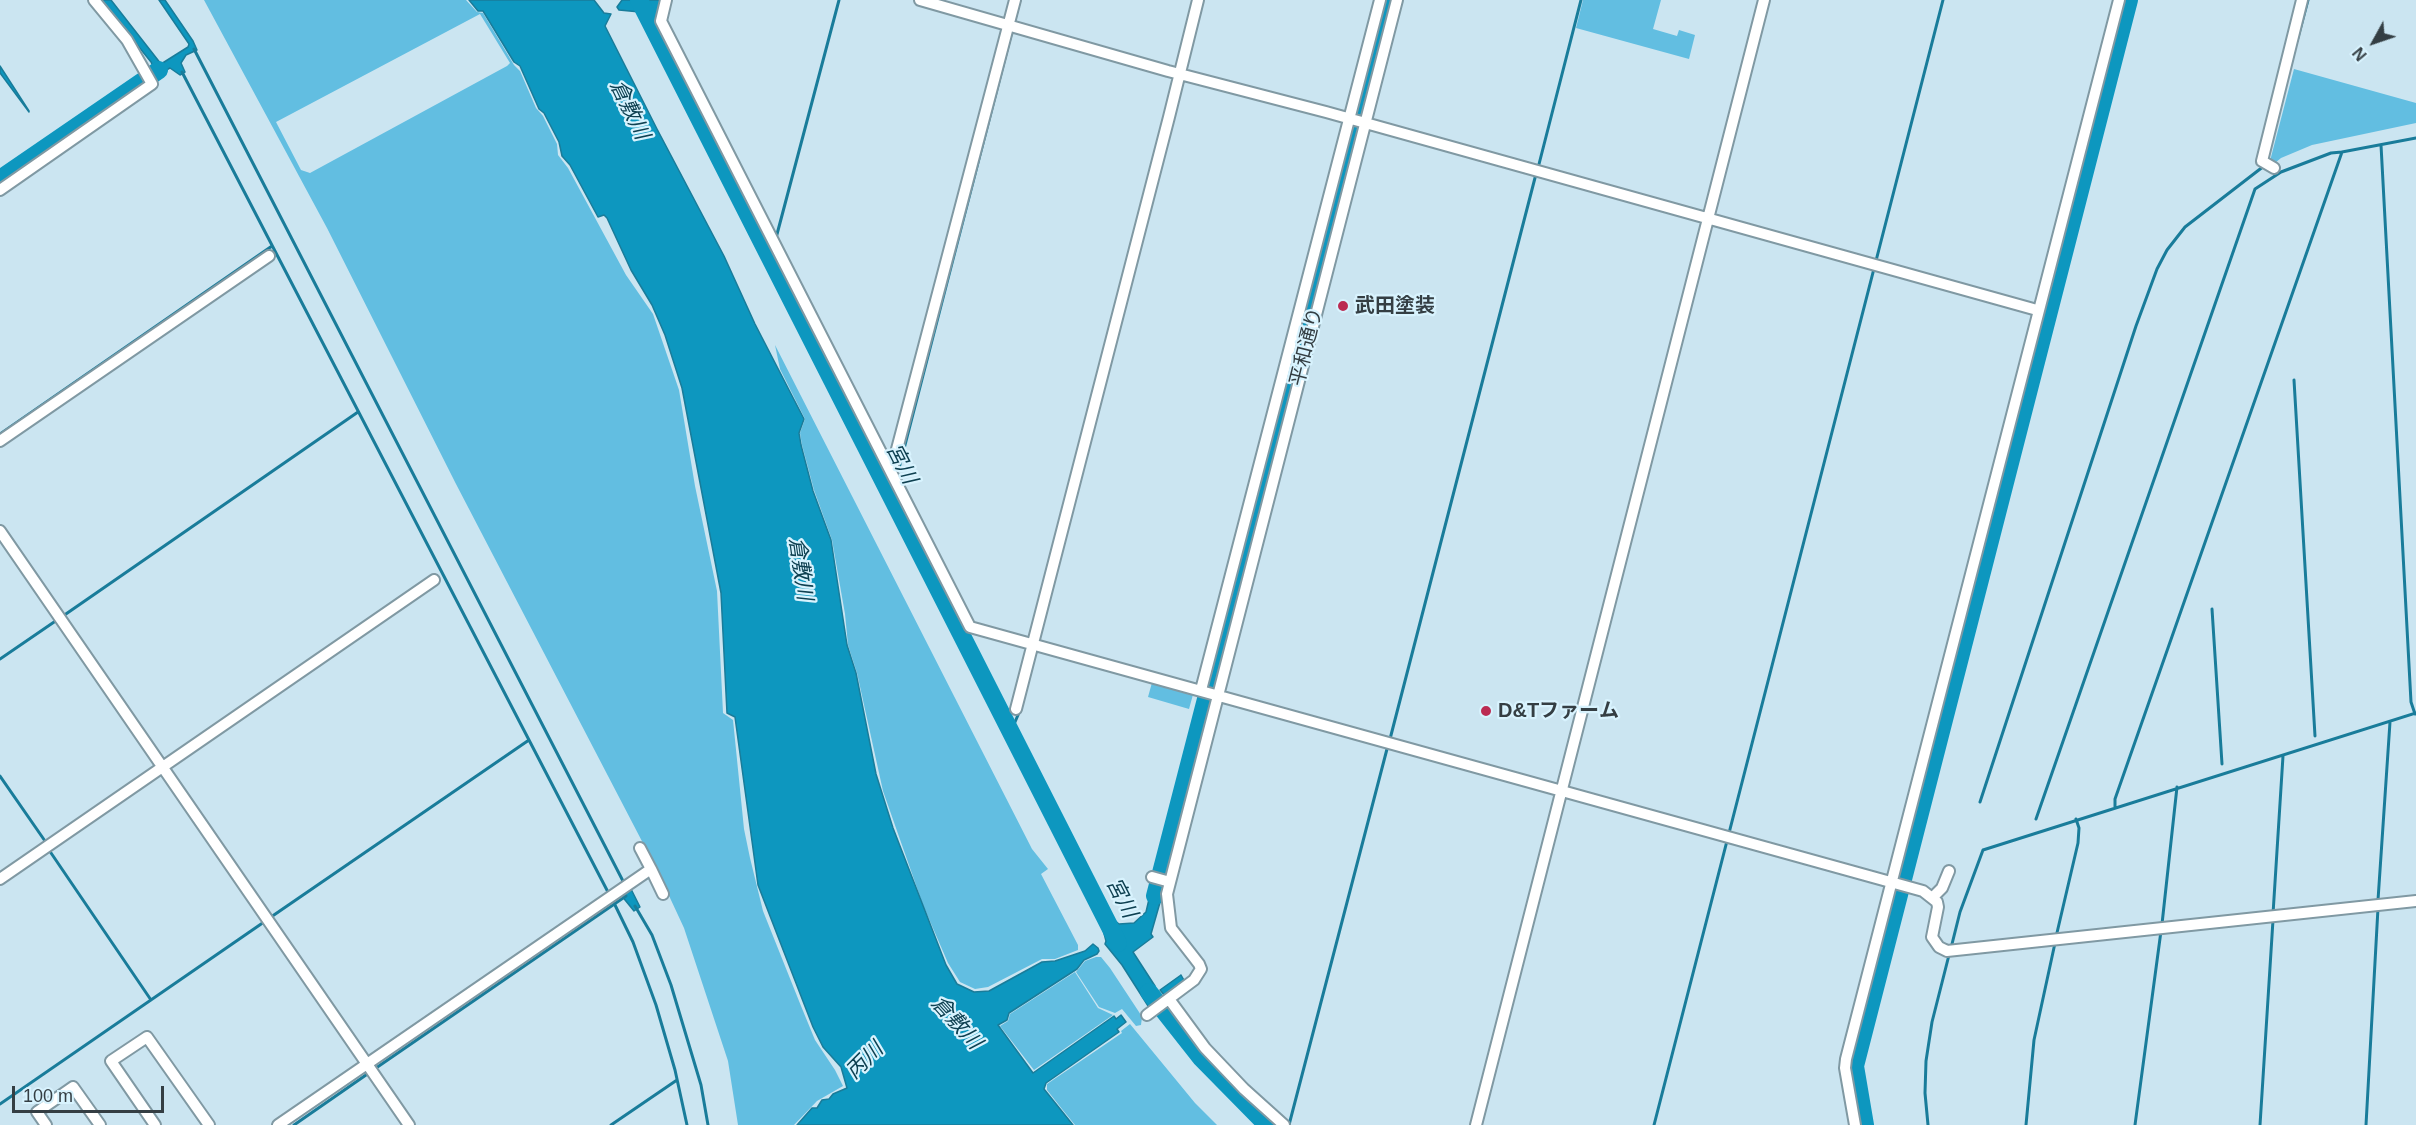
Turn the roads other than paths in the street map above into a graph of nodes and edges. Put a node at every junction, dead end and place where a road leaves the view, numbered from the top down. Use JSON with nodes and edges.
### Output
{"nodes":[{"id":1,"x":94,"y":0,"type":"edge"},
{"id":2,"x":666,"y":0,"type":"edge"},
{"id":3,"x":920,"y":0,"type":"edge"},
{"id":4,"x":1016,"y":0,"type":"edge"},
{"id":5,"x":1198,"y":0,"type":"edge"},
{"id":6,"x":1380,"y":0,"type":"edge"},
{"id":7,"x":1398,"y":0,"type":"edge"},
{"id":8,"x":1764,"y":0,"type":"edge"},
{"id":9,"x":2119,"y":0,"type":"edge"},
{"id":10,"x":2302,"y":0,"type":"edge"},
{"id":11,"x":1011,"y":26,"type":"junction"},
{"id":12,"x":1183,"y":74,"type":"junction"},
{"id":13,"x":1348,"y":119,"type":"junction"},
{"id":14,"x":1363,"y":123,"type":"junction"},
{"id":15,"x":2268,"y":164,"type":"dead end"},
{"id":16,"x":0,"y":190,"type":"edge"},
{"id":17,"x":1705,"y":218,"type":"junction"},
{"id":18,"x":269,"y":256,"type":"dead end"},
{"id":19,"x":2037,"y":310,"type":"junction"},
{"id":20,"x":0,"y":441,"type":"edge"},
{"id":21,"x":893,"y":475,"type":"junction"},
{"id":22,"x":0,"y":531,"type":"edge"},
{"id":23,"x":434,"y":580,"type":"dead end"},
{"id":24,"x":1036,"y":645,"type":"junction"},
{"id":25,"x":1202,"y":691,"type":"junction"},
{"id":26,"x":1216,"y":695,"type":"junction"},
{"id":27,"x":1016,"y":710,"type":"dead end"},
{"id":28,"x":161,"y":766,"type":"junction"},
{"id":29,"x":1558,"y":789,"type":"junction"},
{"id":30,"x":640,"y":848,"type":"dead end"},
{"id":31,"x":651,"y":869,"type":"junction"},
{"id":32,"x":1950,"y":871,"type":"dead end"},
{"id":33,"x":1153,"y":878,"type":"dead end"},
{"id":34,"x":0,"y":879,"type":"edge"},
{"id":35,"x":1168,"y":881,"type":"junction"},
{"id":36,"x":1898,"y":884,"type":"junction"},
{"id":37,"x":663,"y":894,"type":"dead end"},
{"id":38,"x":1934,"y":897,"type":"junction"},
{"id":39,"x":2416,"y":901,"type":"edge"},
{"id":40,"x":1167,"y":1001,"type":"junction"},
{"id":41,"x":1149,"y":1014,"type":"dead end"},
{"id":42,"x":366,"y":1064,"type":"junction"},
{"id":43,"x":45,"y":1125,"type":"edge"},
{"id":44,"x":100,"y":1125,"type":"edge"},
{"id":45,"x":155,"y":1125,"type":"edge"},
{"id":46,"x":209,"y":1125,"type":"edge"},
{"id":47,"x":278,"y":1125,"type":"edge"},
{"id":48,"x":409,"y":1125,"type":"edge"},
{"id":49,"x":1284,"y":1125,"type":"edge"},
{"id":50,"x":1476,"y":1125,"type":"edge"},
{"id":51,"x":1855,"y":1125,"type":"edge"}],
"edges":[{"from":1,"to":16,"type":"street"},
{"from":2,"to":21,"type":"street"},
{"from":3,"to":11,"type":"street"},
{"from":4,"to":11,"type":"street"},
{"from":5,"to":12,"type":"street"},
{"from":6,"to":13,"type":"street"},
{"from":7,"to":14,"type":"street","name":"平和通り"},
{"from":8,"to":17,"type":"street"},
{"from":9,"to":19,"type":"street"},
{"from":10,"to":15,"type":"street"},
{"from":11,"to":12,"type":"street"},
{"from":11,"to":21,"type":"street"},
{"from":12,"to":13,"type":"street"},
{"from":12,"to":24,"type":"street"},
{"from":13,"to":14,"type":"street"},
{"from":13,"to":25,"type":"street"},
{"from":14,"to":17,"type":"street"},
{"from":14,"to":26,"type":"street","name":"平和通り"},
{"from":17,"to":19,"type":"street"},
{"from":17,"to":29,"type":"street"},
{"from":18,"to":20,"type":"street"},
{"from":19,"to":36,"type":"street"},
{"from":21,"to":24,"type":"street"},
{"from":22,"to":28,"type":"street"},
{"from":23,"to":28,"type":"street"},
{"from":24,"to":25,"type":"street"},
{"from":24,"to":27,"type":"street"},
{"from":25,"to":26,"type":"street"},
{"from":26,"to":29,"type":"street"},
{"from":26,"to":35,"type":"street","name":"平和通り"},
{"from":28,"to":34,"type":"street"},
{"from":28,"to":42,"type":"street"},
{"from":29,"to":36,"type":"street"},
{"from":29,"to":50,"type":"street"},
{"from":30,"to":31,"type":"street"},
{"from":31,"to":37,"type":"street"},
{"from":31,"to":42,"type":"street"},
{"from":32,"to":38,"type":"street"},
{"from":33,"to":35,"type":"street"},
{"from":35,"to":40,"type":"street","name":"平和通り"},
{"from":36,"to":38,"type":"street"},
{"from":36,"to":51,"type":"street"},
{"from":38,"to":39,"type":"street"},
{"from":40,"to":41,"type":"street"},
{"from":40,"to":49,"type":"street"},
{"from":42,"to":47,"type":"street"},
{"from":42,"to":48,"type":"street"},
{"from":43,"to":44,"type":"street"},
{"from":45,"to":46,"type":"street"}]}
